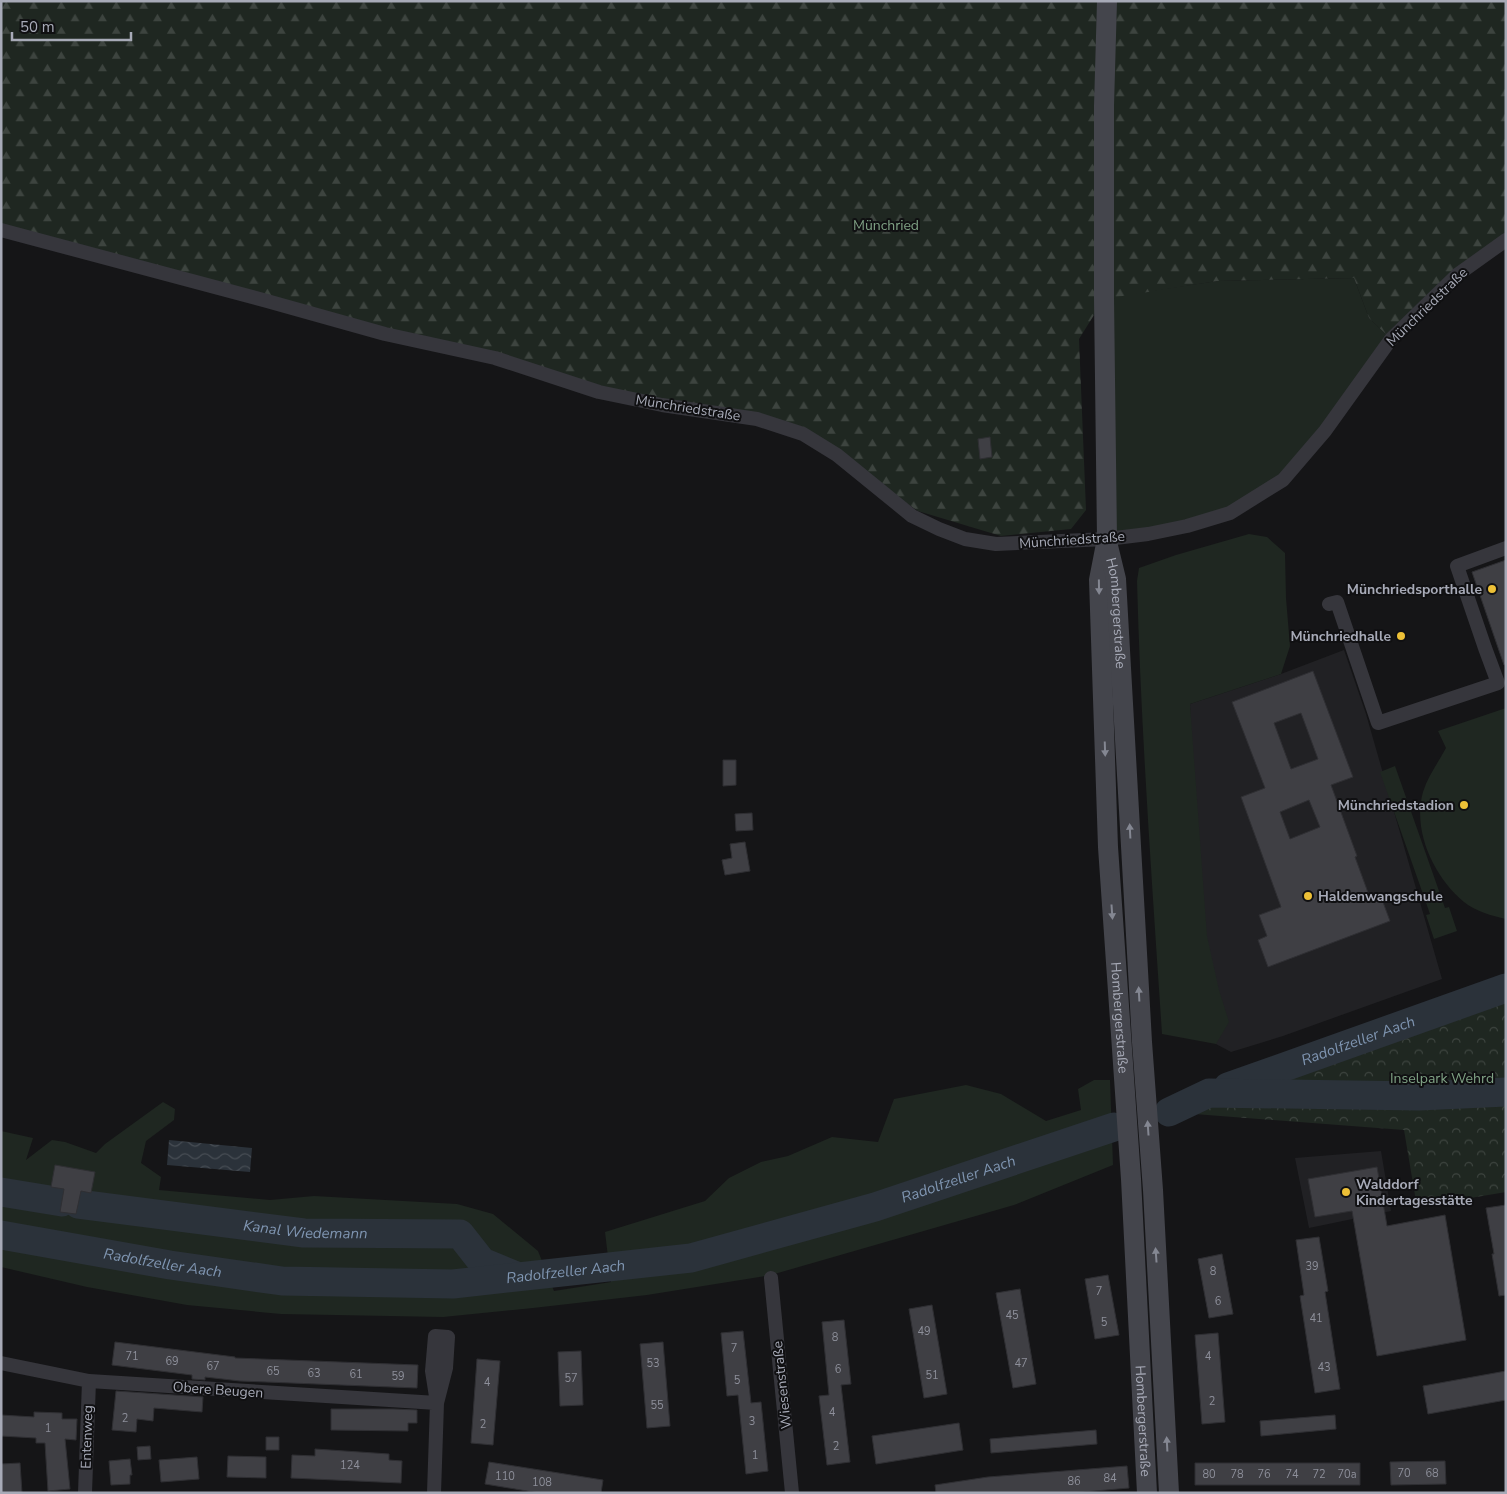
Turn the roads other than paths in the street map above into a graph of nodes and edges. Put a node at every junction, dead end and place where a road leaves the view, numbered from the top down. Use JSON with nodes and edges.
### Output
{"nodes":[{"id":1,"x":1107,"y":1,"type":"edge"},
{"id":2,"x":1,"y":230,"type":"edge"},
{"id":3,"x":1506,"y":240,"type":"edge"},
{"id":4,"x":1106,"y":539,"type":"junction"},
{"id":5,"x":1506,"y":548,"type":"edge"},
{"id":6,"x":1329,"y":604,"type":"dead end"},
{"id":7,"x":771,"y":1278,"type":"dead end"},
{"id":8,"x":1,"y":1363,"type":"edge"},
{"id":9,"x":89,"y":1382,"type":"junction"},
{"id":10,"x":85,"y":1493,"type":"edge"},
{"id":11,"x":434,"y":1493,"type":"edge"},
{"id":12,"x":792,"y":1493,"type":"edge"},
{"id":13,"x":1147,"y":1493,"type":"edge"},
{"id":14,"x":1169,"y":1493,"type":"edge"}],
"edges":[{"from":1,"to":4,"type":"main road"},
{"from":2,"to":4,"type":"street","name":"Münchriedstraße"},
{"from":3,"to":4,"type":"street","name":"Münchriedstraße"},
{"from":4,"to":13,"type":"main road","name":"Hombergerstraße","one_way":true},
{"from":14,"to":4,"type":"main road","name":"Hombergerstraße","one_way":true},
{"from":5,"to":6,"type":"street"},
{"from":7,"to":12,"type":"street","name":"Wiesenstraße"},
{"from":8,"to":9,"type":"street","name":"Obere Beugen"},
{"from":9,"to":10,"type":"street","name":"Entenweg"},
{"from":9,"to":11,"type":"street","name":"Obere Beugen"}]}
